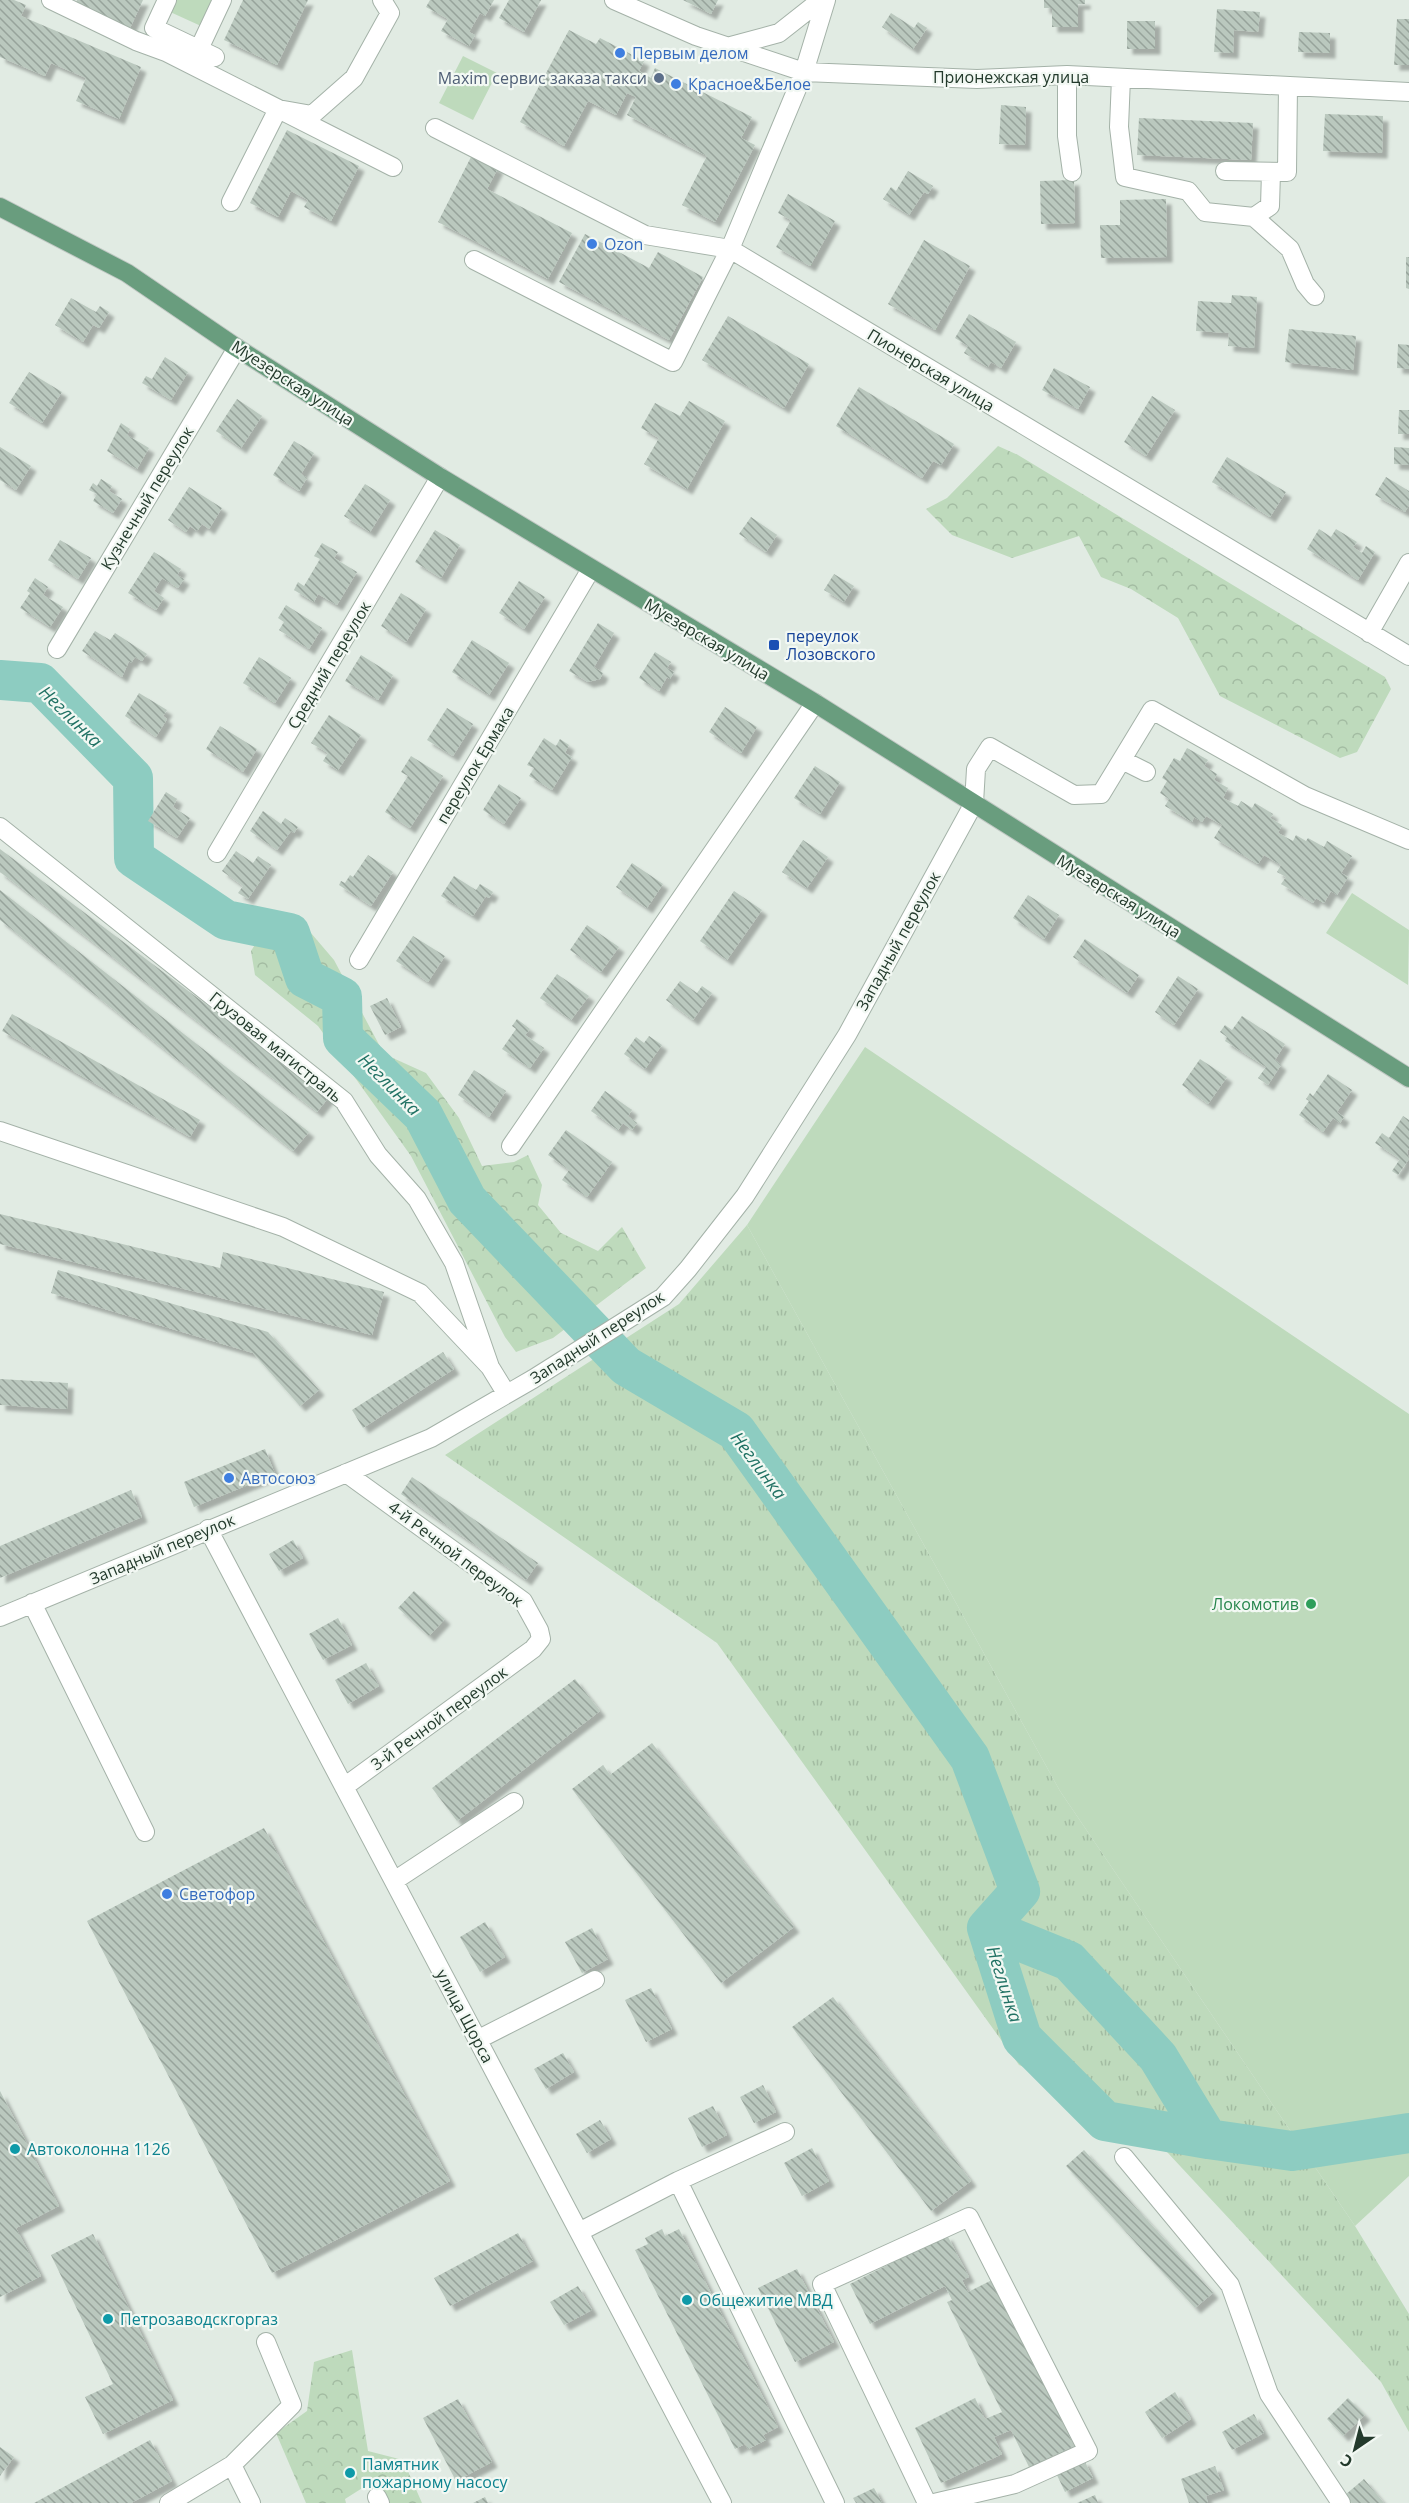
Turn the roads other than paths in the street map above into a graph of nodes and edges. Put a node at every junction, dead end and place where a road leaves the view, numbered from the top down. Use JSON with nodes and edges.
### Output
{"nodes":[{"id":1,"x":51,"y":0,"type":"edge"},
{"id":2,"x":167,"y":0,"type":"edge"},
{"id":3,"x":222,"y":0,"type":"edge"},
{"id":4,"x":382,"y":0,"type":"edge"},
{"id":5,"x":614,"y":0,"type":"edge"},
{"id":6,"x":821,"y":0,"type":"edge"},
{"id":7,"x":826,"y":0,"type":"edge"},
{"id":8,"x":731,"y":46,"type":"junction"},
{"id":9,"x":167,"y":50,"type":"junction"},
{"id":10,"x":804,"y":72,"type":"junction"},
{"id":11,"x":1067,"y":75,"type":"junction"},
{"id":12,"x":1120,"y":78,"type":"junction"},
{"id":13,"x":1287,"y":86,"type":"junction"},
{"id":14,"x":1409,"y":92,"type":"edge"},
{"id":15,"x":278,"y":109,"type":"junction"},
{"id":16,"x":435,"y":128,"type":"dead end"},
{"id":17,"x":393,"y":167,"type":"dead end"},
{"id":18,"x":1225,"y":171,"type":"dead end"},
{"id":19,"x":1072,"y":172,"type":"dead end"},
{"id":20,"x":1271,"y":172,"type":"junction"},
{"id":21,"x":231,"y":202,"type":"dead end"},
{"id":22,"x":1,"y":211,"type":"edge"},
{"id":23,"x":1254,"y":217,"type":"junction"},
{"id":24,"x":730,"y":249,"type":"junction"},
{"id":25,"x":474,"y":260,"type":"dead end"},
{"id":26,"x":1315,"y":296,"type":"dead end"},
{"id":27,"x":237,"y":348,"type":"junction"},
{"id":28,"x":440,"y":477,"type":"junction"},
{"id":29,"x":1409,"y":563,"type":"edge"},
{"id":30,"x":591,"y":569,"type":"junction"},
{"id":31,"x":1370,"y":633,"type":"junction"},
{"id":32,"x":57,"y":649,"type":"dead end"},
{"id":33,"x":1409,"y":656,"type":"edge"},
{"id":34,"x":815,"y":703,"type":"junction"},
{"id":35,"x":1122,"y":760,"type":"junction"},
{"id":36,"x":1146,"y":772,"type":"dead end"},
{"id":37,"x":974,"y":803,"type":"junction"},
{"id":38,"x":0,"y":827,"type":"edge"},
{"id":39,"x":1409,"y":840,"type":"edge"},
{"id":40,"x":217,"y":853,"type":"dead end"},
{"id":41,"x":359,"y":960,"type":"dead end"},
{"id":42,"x":1409,"y":1078,"type":"edge"},
{"id":43,"x":0,"y":1131,"type":"edge"},
{"id":44,"x":511,"y":1146,"type":"dead end"},
{"id":45,"x":490,"y":1367,"type":"junction"},
{"id":46,"x":506,"y":1393,"type":"junction"},
{"id":47,"x":346,"y":1473,"type":"junction"},
{"id":48,"x":208,"y":1529,"type":"junction"},
{"id":49,"x":32,"y":1603,"type":"junction"},
{"id":50,"x":0,"y":1617,"type":"edge"},
{"id":51,"x":533,"y":1649,"type":"joint"},
{"id":52,"x":344,"y":1787,"type":"junction"},
{"id":53,"x":514,"y":1802,"type":"dead end"},
{"id":54,"x":145,"y":1832,"type":"dead end"},
{"id":55,"x":394,"y":1881,"type":"junction"},
{"id":56,"x":595,"y":1980,"type":"dead end"},
{"id":57,"x":477,"y":2040,"type":"junction"},
{"id":58,"x":785,"y":2132,"type":"dead end"},
{"id":59,"x":1124,"y":2157,"type":"dead end"},
{"id":60,"x":678,"y":2181,"type":"junction"},
{"id":61,"x":579,"y":2232,"type":"junction"},
{"id":62,"x":266,"y":2342,"type":"dead end"},
{"id":63,"x":232,"y":2465,"type":"junction"},
{"id":64,"x":169,"y":2503,"type":"edge"},
{"id":65,"x":251,"y":2503,"type":"edge"},
{"id":66,"x":722,"y":2503,"type":"edge"},
{"id":67,"x":835,"y":2503,"type":"edge"},
{"id":68,"x":927,"y":2503,"type":"edge"},
{"id":69,"x":934,"y":2503,"type":"edge"},
{"id":70,"x":1341,"y":2503,"type":"edge"}],
"edges":[{"from":1,"to":9,"type":"street"},
{"from":2,"to":9,"type":"street"},
{"from":3,"to":9,"type":"street"},
{"from":4,"to":15,"type":"street"},
{"from":5,"to":8,"type":"street","name":"Прионежская улица"},
{"from":6,"to":8,"type":"street"},
{"from":7,"to":10,"type":"street"},
{"from":8,"to":10,"type":"street","name":"Прионежская улица"},
{"from":9,"to":15,"type":"street"},
{"from":10,"to":11,"type":"street","name":"Прионежская улица"},
{"from":10,"to":24,"type":"street"},
{"from":11,"to":12,"type":"street","name":"Прионежская улица"},
{"from":11,"to":19,"type":"street"},
{"from":12,"to":13,"type":"street","name":"Прионежская улица"},
{"from":12,"to":23,"type":"street"},
{"from":13,"to":14,"type":"street","name":"Прионежская улица"},
{"from":13,"to":20,"type":"street"},
{"from":15,"to":17,"type":"street"},
{"from":15,"to":21,"type":"street"},
{"from":16,"to":24,"type":"street","name":"Пионерская улица"},
{"from":18,"to":20,"type":"street"},
{"from":20,"to":23,"type":"street"},
{"from":22,"to":27,"type":"main road","name":"Муезерская улица"},
{"from":23,"to":26,"type":"street"},
{"from":24,"to":25,"type":"street"},
{"from":24,"to":31,"type":"street","name":"Пионерская улица"},
{"from":27,"to":28,"type":"main road","name":"Муезерская улица"},
{"from":27,"to":32,"type":"street","name":"Кузнечный переулок"},
{"from":28,"to":30,"type":"main road","name":"Муезерская улица"},
{"from":28,"to":40,"type":"street","name":"Средний переулок"},
{"from":29,"to":31,"type":"street"},
{"from":30,"to":34,"type":"main road","name":"Муезерская улица"},
{"from":30,"to":41,"type":"street","name":"переулок Ермака"},
{"from":31,"to":33,"type":"street","name":"Пионерская улица"},
{"from":34,"to":37,"type":"main road","name":"Муезерская улица"},
{"from":34,"to":44,"type":"street"},
{"from":35,"to":36,"type":"street"},
{"from":35,"to":37,"type":"street"},
{"from":35,"to":39,"type":"street"},
{"from":37,"to":42,"type":"main road","name":"Муезерская улица"},
{"from":37,"to":46,"type":"street","name":"Западный переулок"},
{"from":38,"to":45,"type":"street","name":"Грузовая магистраль"},
{"from":43,"to":45,"type":"street"},
{"from":45,"to":46,"type":"street"},
{"from":46,"to":47,"type":"street","name":"Западный переулок"},
{"from":47,"to":48,"type":"street","name":"Западный переулок"},
{"from":47,"to":51,"type":"street","name":"4-й Речной переулок"},
{"from":48,"to":49,"type":"street","name":"Западный переулок"},
{"from":48,"to":52,"type":"street","name":"улица Щорса"},
{"from":49,"to":50,"type":"street","name":"Западный переулок"},
{"from":49,"to":54,"type":"street"},
{"from":51,"to":52,"type":"street","name":"3-й Речной переулок"},
{"from":52,"to":55,"type":"street","name":"улица Щорса"},
{"from":53,"to":55,"type":"street"},
{"from":55,"to":57,"type":"street","name":"улица Щорса"},
{"from":56,"to":57,"type":"street"},
{"from":57,"to":61,"type":"street","name":"улица Щорса"},
{"from":58,"to":60,"type":"street"},
{"from":59,"to":70,"type":"street"},
{"from":60,"to":61,"type":"street"},
{"from":60,"to":67,"type":"street"},
{"from":61,"to":66,"type":"street","name":"улица Щорса"},
{"from":62,"to":63,"type":"street"},
{"from":63,"to":64,"type":"street"},
{"from":63,"to":65,"type":"street"},
{"from":68,"to":69,"type":"street"}]}
